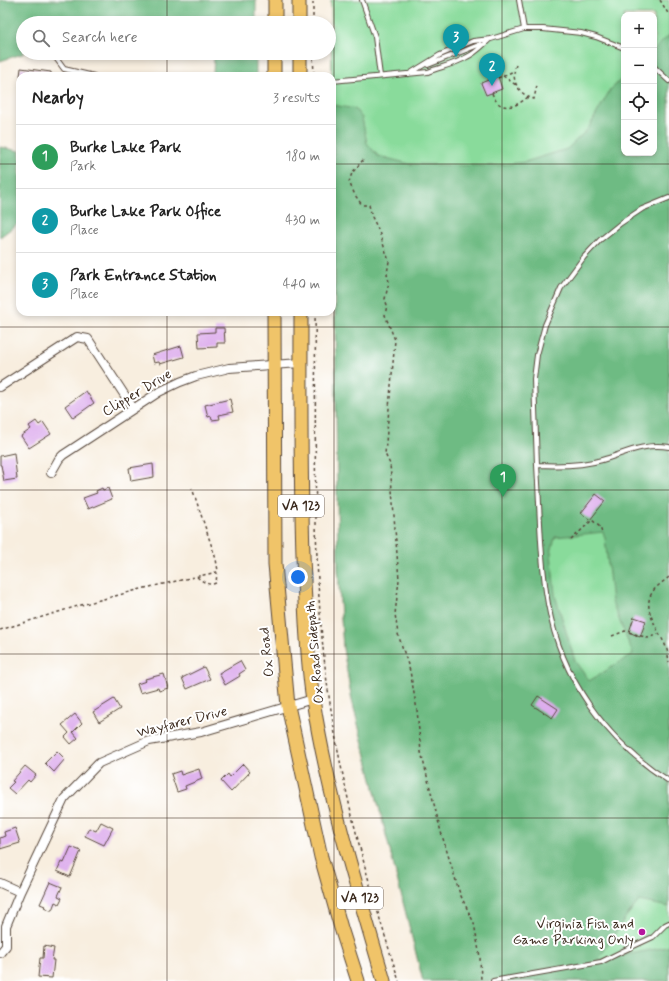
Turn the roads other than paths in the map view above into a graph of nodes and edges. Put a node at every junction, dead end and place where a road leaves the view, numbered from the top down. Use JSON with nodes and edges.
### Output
{"nodes":[{"id":1,"x":275,"y":0,"type":"edge"},
{"id":2,"x":299,"y":0,"type":"edge"},
{"id":3,"x":362,"y":0,"type":"edge"},
{"id":4,"x":519,"y":0,"type":"edge"},
{"id":5,"x":275,"y":16,"type":"edge"},
{"id":6,"x":299,"y":16,"type":"edge"},
{"id":7,"x":524,"y":29,"type":"junction"},
{"id":8,"x":491,"y":39,"type":"junction"},
{"id":9,"x":485,"y":43,"type":"junction"},
{"id":10,"x":621,"y":47,"type":"edge"},
{"id":11,"x":57,"y":60,"type":"edge"},
{"id":12,"x":274,"y":60,"type":"edge"},
{"id":13,"x":300,"y":60,"type":"edge"},
{"id":14,"x":420,"y":68,"type":"junction"},
{"id":15,"x":657,"y":70,"type":"edge"},
{"id":16,"x":77,"y":72,"type":"edge"},
{"id":17,"x":274,"y":72,"type":"edge"},
{"id":18,"x":300,"y":72,"type":"edge"},
{"id":19,"x":409,"y":74,"type":"junction"},
{"id":20,"x":380,"y":76,"type":"junction"},
{"id":21,"x":336,"y":81,"type":"edge"},
{"id":22,"x":669,"y":81,"type":"edge"},
{"id":23,"x":669,"y":198,"type":"edge"},
{"id":24,"x":274,"y":316,"type":"edge"},
{"id":25,"x":301,"y":316,"type":"edge"},
{"id":26,"x":301,"y":362,"type":"junction"},
{"id":27,"x":274,"y":365,"type":"junction"},
{"id":28,"x":0,"y":387,"type":"edge"},
{"id":29,"x":133,"y":408,"type":"junction"},
{"id":30,"x":669,"y":447,"type":"edge"},
{"id":31,"x":537,"y":466,"type":"junction"},
{"id":32,"x":51,"y":473,"type":"dead end"},
{"id":33,"x":313,"y":699,"type":"junction"},
{"id":34,"x":288,"y":706,"type":"junction"},
{"id":35,"x":669,"y":781,"type":"edge"},
{"id":36,"x":0,"y":883,"type":"edge"},
{"id":37,"x":20,"y":892,"type":"junction"},
{"id":38,"x":669,"y":923,"type":"edge"},
{"id":39,"x":0,"y":953,"type":"edge"},
{"id":40,"x":358,"y":981,"type":"edge"},
{"id":41,"x":384,"y":981,"type":"edge"},
{"id":42,"x":493,"y":981,"type":"edge"}],
"edges":[{"from":1,"to":5,"type":"highway"},
{"from":2,"to":6,"type":"highway"},
{"from":3,"to":20,"type":"lane"},
{"from":4,"to":7,"type":"lane"},
{"from":7,"to":8,"type":"lane"},
{"from":7,"to":10,"type":"lane"},
{"from":8,"to":9,"type":"lane"},
{"from":8,"to":14,"type":"lane"},
{"from":9,"to":14,"type":"lane"},
{"from":9,"to":19,"type":"lane"},
{"from":11,"to":16,"type":"lane"},
{"from":12,"to":17,"type":"highway"},
{"from":13,"to":18,"type":"highway"},
{"from":14,"to":19,"type":"lane"},
{"from":15,"to":22,"type":"lane"},
{"from":19,"to":20,"type":"lane"},
{"from":20,"to":21,"type":"lane"},
{"from":23,"to":31,"type":"lane"},
{"from":24,"to":27,"type":"highway","name":"Ox Road","number":"VA 123"},
{"from":25,"to":26,"type":"highway","number":"VA 123"},
{"from":26,"to":27,"type":"street","name":"Clipper Drive"},
{"from":26,"to":33,"type":"highway","number":"VA 123"},
{"from":27,"to":29,"type":"street","name":"Clipper Drive"},
{"from":27,"to":34,"type":"highway","name":"Ox Road","number":"VA 123"},
{"from":28,"to":29,"type":"street"},
{"from":29,"to":32,"type":"street","name":"Clipper Drive"},
{"from":30,"to":31,"type":"lane"},
{"from":31,"to":35,"type":"lane"},
{"from":33,"to":34,"type":"street","name":"Wayfarer Drive"},
{"from":33,"to":41,"type":"highway","number":"VA 123"},
{"from":34,"to":37,"type":"street","name":"Wayfarer Drive"},
{"from":34,"to":40,"type":"highway","name":"Ox Road","number":"VA 123"},
{"from":36,"to":37,"type":"street"},
{"from":37,"to":39,"type":"street","name":"Wayfarer Drive"},
{"from":38,"to":42,"type":"lane"}]}
